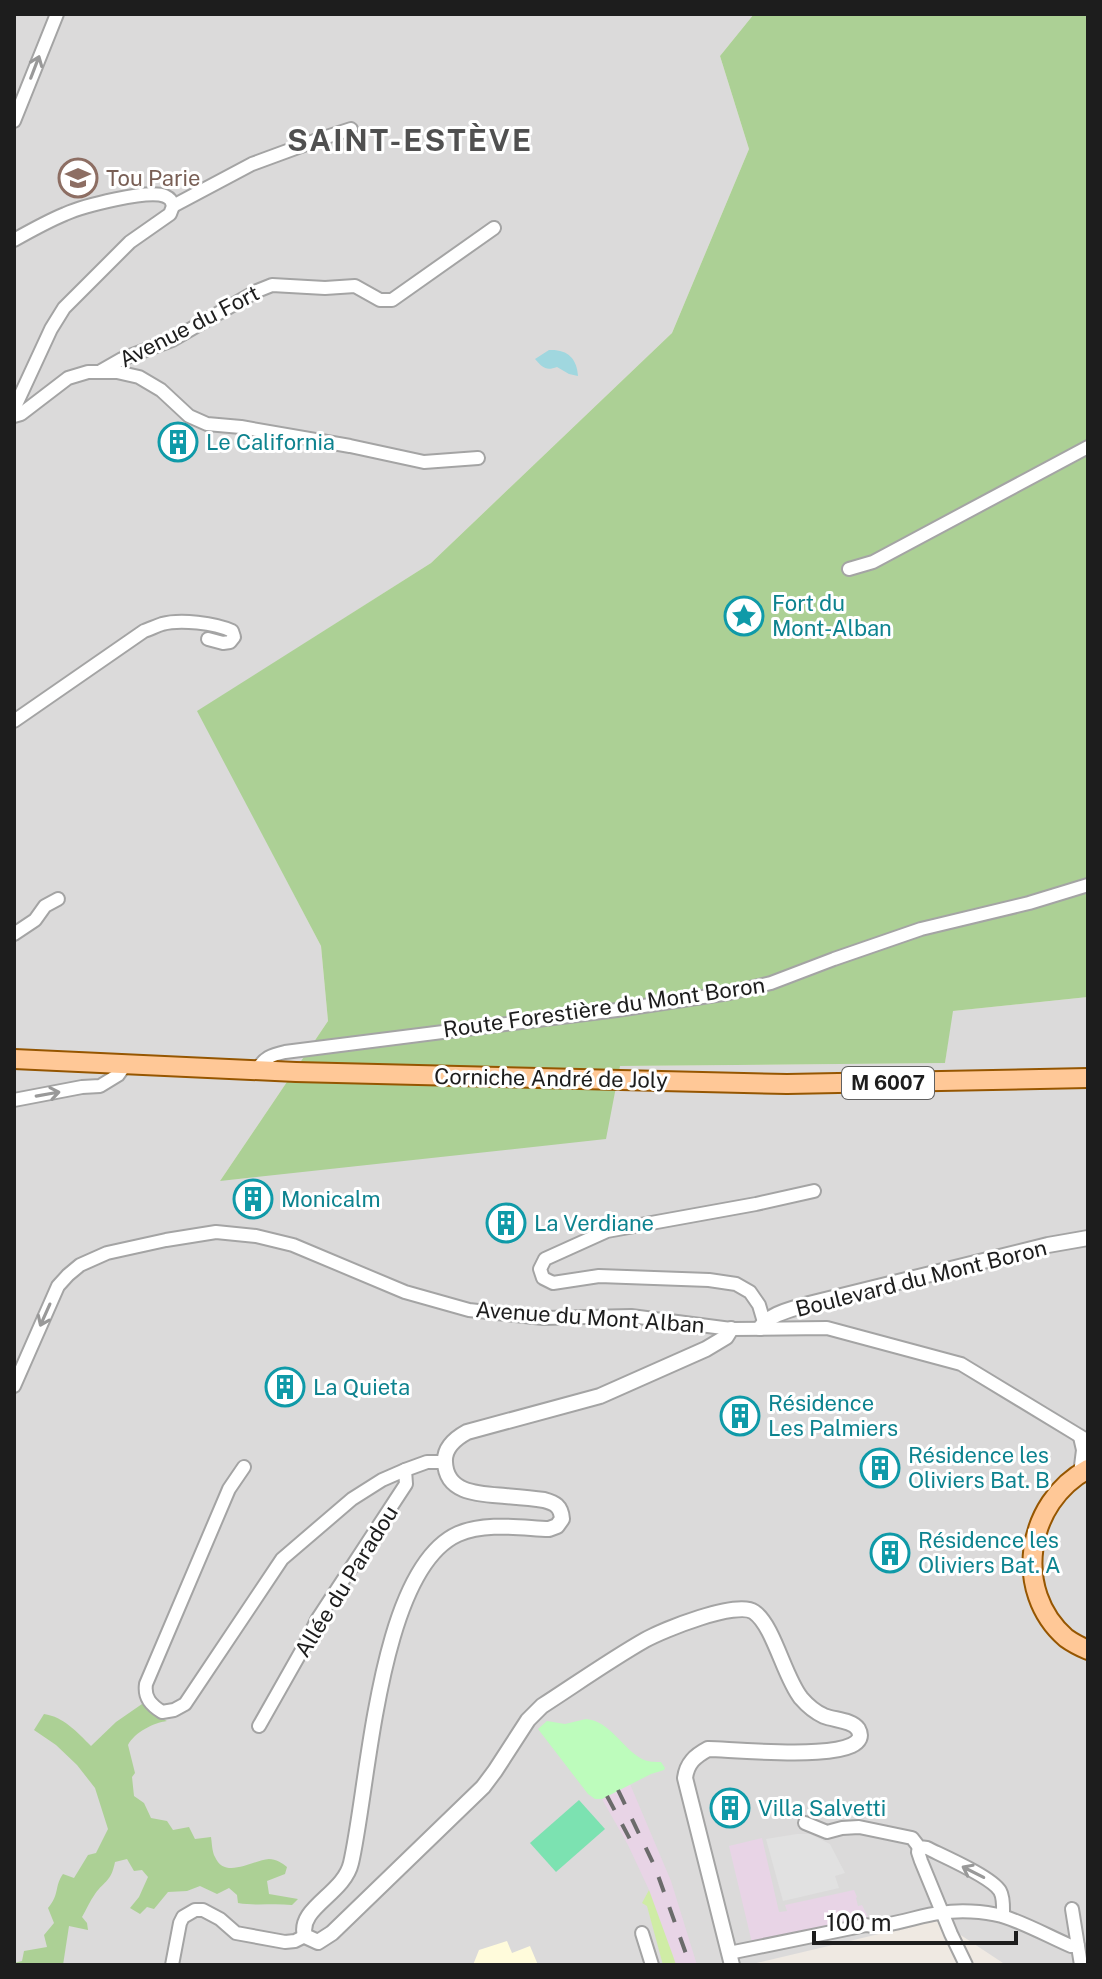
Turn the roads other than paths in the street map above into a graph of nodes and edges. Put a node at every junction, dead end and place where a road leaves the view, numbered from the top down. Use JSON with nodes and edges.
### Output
{"nodes":[{"id":1,"x":57,"y":14,"type":"edge"},
{"id":2,"x":14,"y":121,"type":"edge"},
{"id":3,"x":351,"y":129,"type":"dead end"},
{"id":4,"x":173,"y":206,"type":"junction"},
{"id":5,"x":494,"y":228,"type":"dead end"},
{"id":6,"x":14,"y":240,"type":"edge"},
{"id":7,"x":98,"y":372,"type":"junction"},
{"id":8,"x":14,"y":409,"type":"edge"},
{"id":9,"x":14,"y":416,"type":"edge"},
{"id":10,"x":1088,"y":447,"type":"edge"},
{"id":11,"x":478,"y":458,"type":"dead end"},
{"id":12,"x":849,"y":569,"type":"dead end"},
{"id":13,"x":208,"y":639,"type":"dead end"},
{"id":14,"x":14,"y":721,"type":"edge"},
{"id":15,"x":1088,"y":885,"type":"edge"},
{"id":16,"x":58,"y":899,"type":"dead end"},
{"id":17,"x":14,"y":934,"type":"edge"},
{"id":18,"x":14,"y":1059,"type":"edge"},
{"id":19,"x":88,"y":1062,"type":"junction"},
{"id":20,"x":126,"y":1064,"type":"junction"},
{"id":21,"x":257,"y":1070,"type":"junction"},
{"id":22,"x":1088,"y":1078,"type":"edge"},
{"id":23,"x":82,"y":1087,"type":"junction"},
{"id":24,"x":14,"y":1100,"type":"edge"},
{"id":25,"x":814,"y":1191,"type":"dead end"},
{"id":26,"x":1088,"y":1238,"type":"edge"},
{"id":27,"x":762,"y":1325,"type":"junction"},
{"id":28,"x":731,"y":1329,"type":"junction"},
{"id":29,"x":14,"y":1386,"type":"edge"},
{"id":30,"x":1084,"y":1439,"type":"edge"},
{"id":31,"x":445,"y":1462,"type":"junction"},
{"id":32,"x":244,"y":1467,"type":"dead end"},
{"id":33,"x":405,"y":1470,"type":"junction"},
{"id":34,"x":1084,"y":1472,"type":"edge"},
{"id":35,"x":1088,"y":1650,"type":"edge"},
{"id":36,"x":259,"y":1726,"type":"dead end"},
{"id":37,"x":805,"y":1823,"type":"dead end"},
{"id":38,"x":919,"y":1847,"type":"junction"},
{"id":39,"x":1072,"y":1909,"type":"dead end"},
{"id":40,"x":942,"y":1912,"type":"junction"},
{"id":41,"x":1003,"y":1916,"type":"junction"},
{"id":42,"x":642,"y":1933,"type":"dead end"},
{"id":43,"x":305,"y":1936,"type":"junction"},
{"id":44,"x":1078,"y":1946,"type":"junction"},
{"id":45,"x":730,"y":1959,"type":"edge"},
{"id":46,"x":172,"y":1965,"type":"edge"},
{"id":47,"x":652,"y":1965,"type":"edge"},
{"id":48,"x":966,"y":1965,"type":"edge"},
{"id":49,"x":1081,"y":1965,"type":"edge"}],
"edges":[{"from":2,"to":1,"type":"street","one_way":true},
{"from":3,"to":4,"type":"street"},
{"from":4,"to":6,"type":"street"},
{"from":4,"to":8,"type":"street"},
{"from":5,"to":7,"type":"street","name":"Avenue du Fort"},
{"from":7,"to":9,"type":"street","name":"Avenue du Fort"},
{"from":7,"to":11,"type":"street","name":"Avenue du Fort"},
{"from":10,"to":12,"type":"street"},
{"from":13,"to":14,"type":"street"},
{"from":15,"to":21,"type":"street","name":"Route Forestière du Mont Boron"},
{"from":16,"to":17,"type":"street"},
{"from":18,"to":19,"type":"main road","name":"Corniche André de Joly","number":"M 6007"},
{"from":19,"to":20,"type":"main road","name":"Corniche André de Joly","number":"M 6007"},
{"from":19,"to":23,"type":"street"},
{"from":20,"to":21,"type":"main road","name":"Corniche André de Joly","number":"M 6007"},
{"from":20,"to":23,"type":"street"},
{"from":21,"to":22,"type":"main road","name":"Corniche André de Joly","number":"M 6007"},
{"from":24,"to":23,"type":"street","one_way":true},
{"from":25,"to":27,"type":"street"},
{"from":26,"to":27,"type":"street","name":"Boulevard du Mont Boron"},
{"from":27,"to":28,"type":"street","name":"Avenue du Mont Alban"},
{"from":27,"to":30,"type":"street","name":"Avenue du Mont Alban"},
{"from":28,"to":29,"type":"street","name":"Avenue du Mont Alban","one_way":true},
{"from":28,"to":31,"type":"street"},
{"from":30,"to":34,"type":"street"},
{"from":31,"to":33,"type":"street"},
{"from":31,"to":43,"type":"street"},
{"from":32,"to":33,"type":"street"},
{"from":33,"to":36,"type":"street","name":"Allée du Paradou"},
{"from":34,"to":35,"type":"main road"},
{"from":37,"to":38,"type":"street"},
{"from":38,"to":40,"type":"street"},
{"from":41,"to":38,"type":"street","one_way":true},
{"from":39,"to":44,"type":"street"},
{"from":40,"to":41,"type":"street"},
{"from":40,"to":45,"type":"street"},
{"from":40,"to":48,"type":"street"},
{"from":41,"to":44,"type":"street"},
{"from":42,"to":47,"type":"street"},
{"from":43,"to":45,"type":"street"},
{"from":43,"to":46,"type":"street"},
{"from":44,"to":49,"type":"street"}]}
